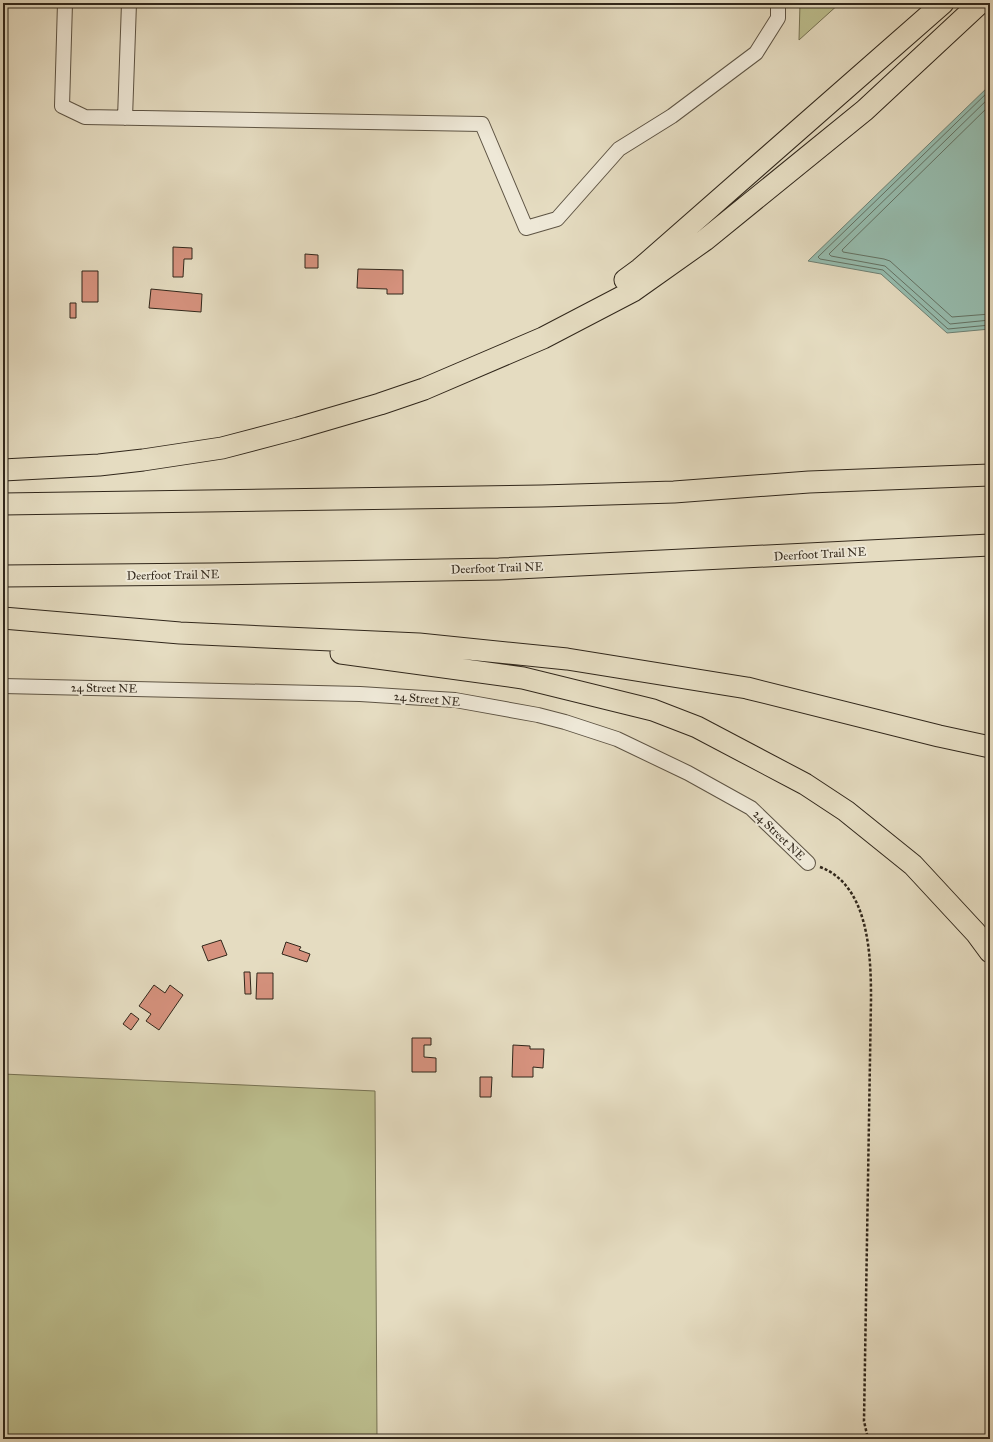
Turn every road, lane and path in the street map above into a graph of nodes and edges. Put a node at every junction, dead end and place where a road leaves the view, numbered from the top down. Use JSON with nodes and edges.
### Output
{"nodes":[{"id":1,"x":65,"y":3,"type":"edge"},
{"id":2,"x":130,"y":3,"type":"edge"},
{"id":3,"x":778,"y":3,"type":"edge"},
{"id":4,"x":943,"y":3,"type":"edge"},
{"id":5,"x":980,"y":3,"type":"edge"},
{"id":6,"x":125,"y":118,"type":"junction"},
{"id":7,"x":543,"y":338,"type":"junction"},
{"id":8,"x":3,"y":470,"type":"edge"},
{"id":9,"x":990,"y":475,"type":"edge"},
{"id":10,"x":3,"y":504,"type":"edge"},
{"id":11,"x":990,"y":545,"type":"edge"},
{"id":12,"x":3,"y":576,"type":"edge"},
{"id":13,"x":3,"y":618,"type":"edge"},
{"id":14,"x":180,"y":633,"type":"junction"},
{"id":15,"x":3,"y":686,"type":"edge"},
{"id":16,"x":990,"y":747,"type":"edge"},
{"id":17,"x":808,"y":863,"type":"joint"},
{"id":18,"x":990,"y":952,"type":"edge"},
{"id":19,"x":868,"y":1439,"type":"edge"}],
"edges":[{"from":1,"to":6,"type":"street"},
{"from":2,"to":6,"type":"street"},
{"from":3,"to":6,"type":"street"},
{"from":4,"to":7,"type":"highway"},
{"from":5,"to":7,"type":"highway"},
{"from":7,"to":8,"type":"highway"},
{"from":9,"to":10,"type":"highway"},
{"from":11,"to":12,"type":"highway","name":"Deerfoot Trail NE"},
{"from":13,"to":14,"type":"highway"},
{"from":14,"to":16,"type":"highway"},
{"from":14,"to":18,"type":"highway"},
{"from":15,"to":17,"type":"street","name":"24 Street NE"},
{"from":17,"to":19,"type":"path"}]}
